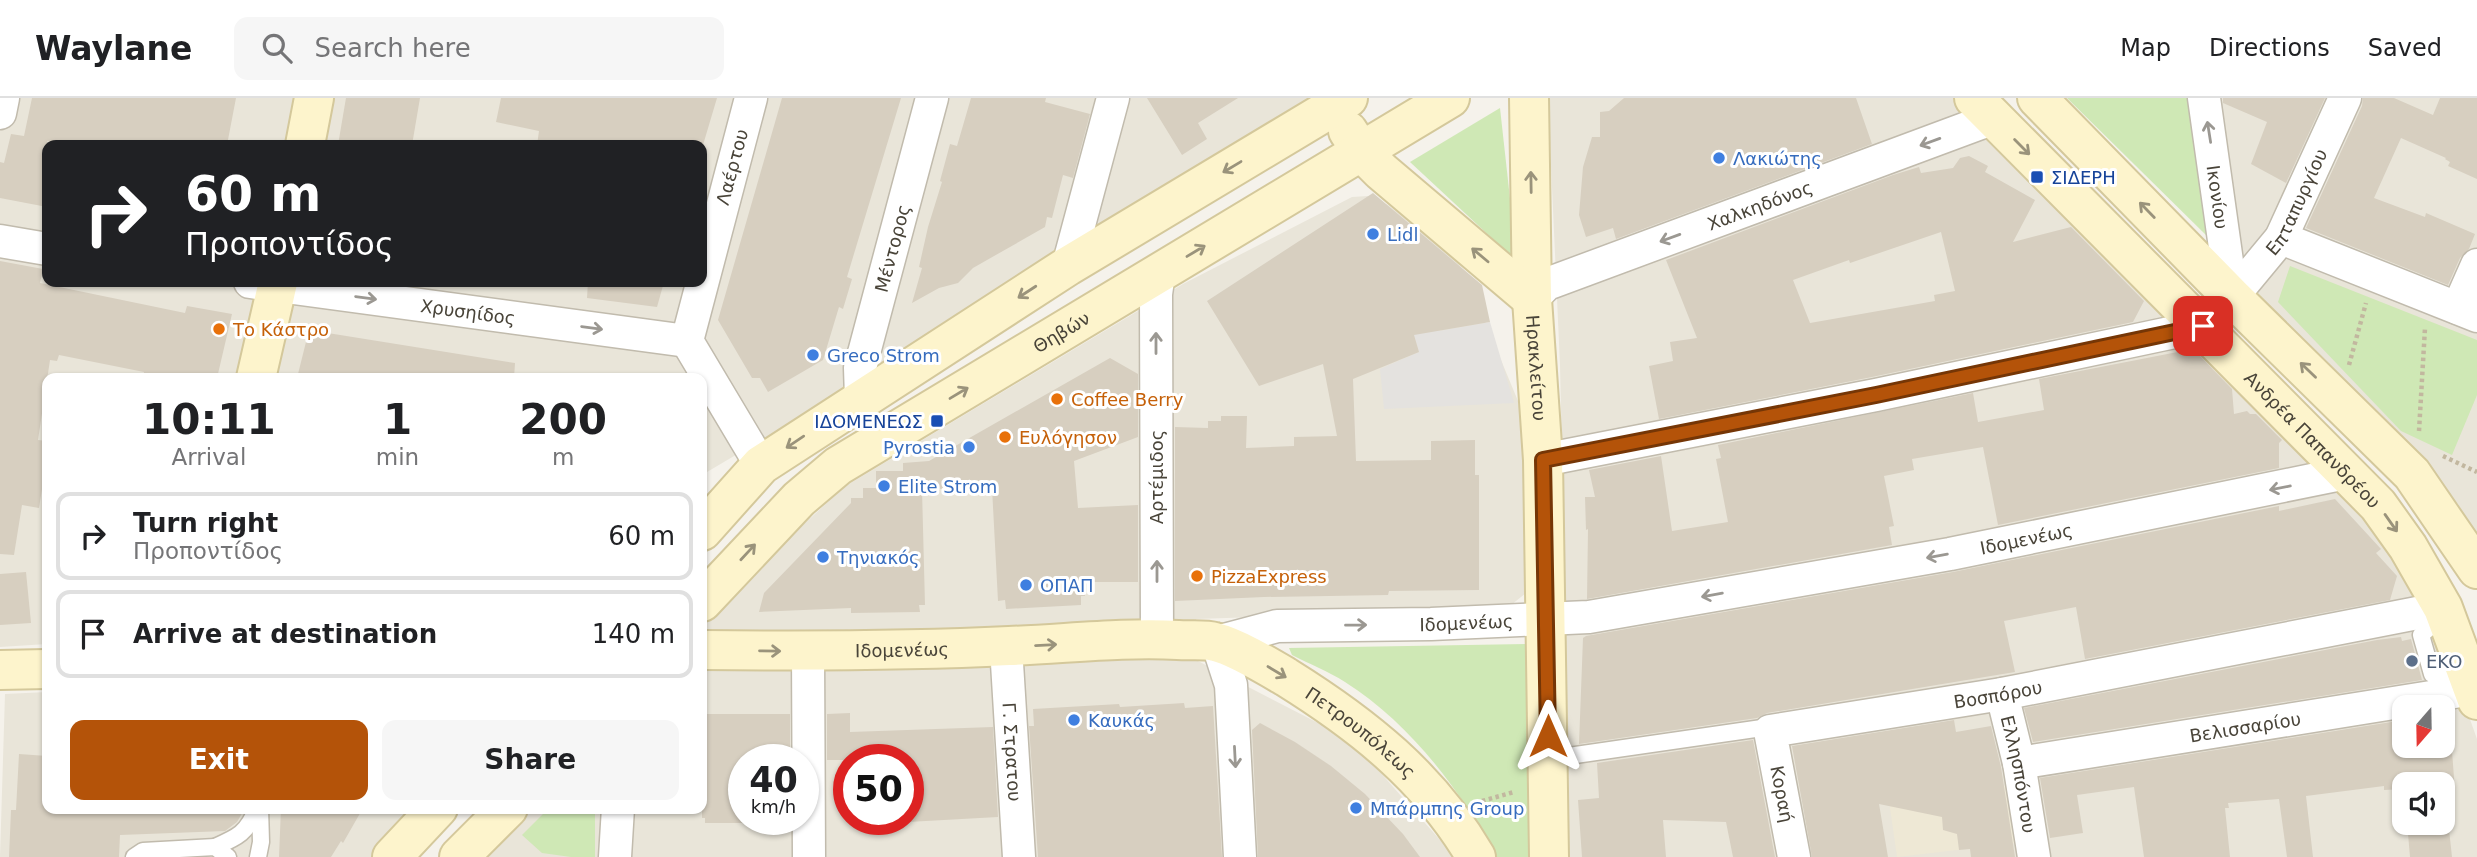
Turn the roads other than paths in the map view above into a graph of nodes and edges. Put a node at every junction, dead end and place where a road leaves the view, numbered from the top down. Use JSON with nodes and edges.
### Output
{"nodes":[{"id":1,"x":3,"y":98,"type":"edge"},
{"id":2,"x":314,"y":98,"type":"edge"},
{"id":3,"x":751,"y":98,"type":"edge"},
{"id":4,"x":932,"y":98,"type":"edge"},
{"id":5,"x":1113,"y":98,"type":"edge"},
{"id":6,"x":1450,"y":98,"type":"edge"},
{"id":7,"x":1529,"y":98,"type":"edge"},
{"id":8,"x":2037,"y":98,"type":"edge"},
{"id":9,"x":2204,"y":98,"type":"edge"},
{"id":10,"x":2345,"y":98,"type":"edge"},
{"id":11,"x":1339,"y":103,"type":"edge"},
{"id":12,"x":1984,"y":108,"type":"edge"},
{"id":13,"x":0,"y":113,"type":"edge"},
{"id":14,"x":305,"y":140,"type":"edge"},
{"id":15,"x":1361,"y":151,"type":"junction"},
{"id":16,"x":2281,"y":238,"type":"junction"},
{"id":17,"x":0,"y":242,"type":"edge"},
{"id":18,"x":42,"y":248,"type":"edge"},
{"id":19,"x":707,"y":265,"type":"edge"},
{"id":20,"x":2477,"y":265,"type":"edge"},
{"id":21,"x":1068,"y":266,"type":"junction"},
{"id":22,"x":1159,"y":273,"type":"junction"},
{"id":23,"x":268,"y":287,"type":"edge"},
{"id":24,"x":297,"y":287,"type":"edge"},
{"id":25,"x":701,"y":287,"type":"edge"},
{"id":26,"x":2232,"y":297,"type":"junction"},
{"id":27,"x":1532,"y":299,"type":"junction"},
{"id":28,"x":2467,"y":312,"type":"edge"},
{"id":29,"x":2203,"y":326,"type":"junction"},
{"id":30,"x":687,"y":341,"type":"junction"},
{"id":31,"x":258,"y":373,"type":"edge"},
{"id":32,"x":706,"y":373,"type":"edge"},
{"id":33,"x":707,"y":375,"type":"edge"},
{"id":34,"x":861,"y":398,"type":"junction"},
{"id":35,"x":1543,"y":460,"type":"junction"},
{"id":36,"x":761,"y":465,"type":"junction"},
{"id":37,"x":2346,"y":473,"type":"junction"},
{"id":38,"x":707,"y":491,"type":"edge"},
{"id":39,"x":707,"y":525,"type":"edge"},
{"id":40,"x":2477,"y":569,"type":"edge"},
{"id":41,"x":707,"y":597,"type":"edge"},
{"id":42,"x":2444,"y":611,"type":"junction"},
{"id":43,"x":1547,"y":619,"type":"junction"},
{"id":44,"x":1157,"y":639,"type":"junction"},
{"id":45,"x":1216,"y":642,"type":"junction"},
{"id":46,"x":1006,"y":647,"type":"junction"},
{"id":47,"x":707,"y":650,"type":"edge"},
{"id":48,"x":808,"y":651,"type":"junction"},
{"id":49,"x":42,"y":669,"type":"edge"},
{"id":50,"x":0,"y":670,"type":"edge"},
{"id":51,"x":2473,"y":690,"type":"edge"},
{"id":52,"x":2002,"y":694,"type":"junction"},
{"id":53,"x":1770,"y":731,"type":"junction"},
{"id":54,"x":2019,"y":763,"type":"junction"},
{"id":55,"x":1548,"y":771,"type":"junction"},
{"id":56,"x":255,"y":814,"type":"edge"},
{"id":57,"x":259,"y":814,"type":"edge"},
{"id":58,"x":432,"y":814,"type":"edge"},
{"id":59,"x":502,"y":814,"type":"edge"},
{"id":60,"x":618,"y":814,"type":"edge"},
{"id":61,"x":221,"y":852,"type":"edge"},
{"id":62,"x":134,"y":857,"type":"edge"},
{"id":63,"x":258,"y":857,"type":"edge"},
{"id":64,"x":392,"y":857,"type":"edge"},
{"id":65,"x":459,"y":857,"type":"edge"},
{"id":66,"x":615,"y":857,"type":"edge"},
{"id":67,"x":809,"y":857,"type":"edge"},
{"id":68,"x":1018,"y":857,"type":"edge"},
{"id":69,"x":1240,"y":857,"type":"edge"},
{"id":70,"x":1476,"y":857,"type":"edge"},
{"id":71,"x":1549,"y":857,"type":"edge"},
{"id":72,"x":1794,"y":857,"type":"edge"},
{"id":73,"x":2034,"y":857,"type":"edge"}],
"edges":[{"from":1,"to":13,"type":"street"},
{"from":2,"to":14,"type":"main road"},
{"from":3,"to":19,"type":"street","name":"Λαέρτου"},
{"from":4,"to":34,"type":"street","name":"Μέντορος"},
{"from":5,"to":21,"type":"street"},
{"from":6,"to":15,"type":"main road","name":"Θηβών"},
{"from":27,"to":7,"type":"main road","name":"Ηρακλείτου","one_way":true},
{"from":26,"to":8,"type":"main road","one_way":true},
{"from":26,"to":9,"type":"street","name":"Ικονίου","one_way":true},
{"from":10,"to":16,"type":"street","name":"Επταπυργίου"},
{"from":11,"to":15,"type":"main road","name":"Ηρακλείτου"},
{"from":11,"to":21,"type":"main road","one_way":true},
{"from":12,"to":27,"type":"street","name":"Χαλκηδόνος","one_way":true},
{"from":12,"to":29,"type":"main road","name":"Ανδρέα Παπανδρέου","one_way":true},
{"from":22,"to":15,"type":"main road","name":"Θηβών","one_way":true},
{"from":27,"to":15,"type":"main road","name":"Ηρακλείτου","one_way":true},
{"from":16,"to":26,"type":"street","name":"Επταπυργίου"},
{"from":16,"to":28,"type":"street"},
{"from":17,"to":18,"type":"street"},
{"from":20,"to":28,"type":"street"},
{"from":21,"to":34,"type":"main road","one_way":true},
{"from":41,"to":22,"type":"main road","name":"Θηβών","one_way":true},
{"from":44,"to":22,"type":"street","name":"Αρτέμιδος","one_way":true},
{"from":23,"to":31,"type":"main road"},
{"from":24,"to":30,"type":"street","name":"Χρυσηίδος","one_way":true},
{"from":25,"to":30,"type":"street","name":"Λαέρτου"},
{"from":40,"to":26,"type":"main road","one_way":true},
{"from":27,"to":35,"type":"main road","name":"Ηρακλείτου"},
{"from":29,"to":35,"type":"street"},
{"from":29,"to":37,"type":"main road","name":"Ανδρέα Παπανδρέου"},
{"from":30,"to":32,"type":"street"},
{"from":33,"to":36,"type":"street"},
{"from":34,"to":36,"type":"main road","one_way":true},
{"from":35,"to":43,"type":"main road","name":"Ηρακλείτου"},
{"from":36,"to":38,"type":"main road"},
{"from":36,"to":39,"type":"main road"},
{"from":37,"to":42,"type":"main road","name":"Ανδρέα Παπανδρέου","one_way":true},
{"from":37,"to":43,"type":"street","name":"Ιδομενέως","one_way":true},
{"from":42,"to":51,"type":"main road","name":"Ανδρέα Παπανδρέου"},
{"from":42,"to":52,"type":"street","name":"Βοσπόρου"},
{"from":45,"to":43,"type":"street","name":"Ιδομενέως","one_way":true},
{"from":43,"to":55,"type":"main road","name":"Ηρακλείτου"},
{"from":44,"to":45,"type":"main road","name":"Ιδομενέως"},
{"from":46,"to":44,"type":"main road","name":"Ιδομενέως","one_way":true},
{"from":45,"to":69,"type":"street","one_way":true},
{"from":45,"to":70,"type":"main road","name":"Πετρουπόλεως","one_way":true},
{"from":46,"to":48,"type":"main road","name":"Ιδομενέως"},
{"from":46,"to":68,"type":"street","name":"Γ. Στρατου"},
{"from":47,"to":48,"type":"main road","name":"Ιδομενέως","one_way":true},
{"from":48,"to":67,"type":"street"},
{"from":49,"to":50,"type":"main road"},
{"from":51,"to":54,"type":"street","name":"Βελισσαρίου"},
{"from":52,"to":53,"type":"street","name":"Βοσπόρου"},
{"from":52,"to":54,"type":"street","name":"Ελλησπόντου"},
{"from":53,"to":55,"type":"lane","name":"Βοσπόρου"},
{"from":53,"to":72,"type":"street","name":"Κοραή"},
{"from":54,"to":73,"type":"street","name":"Ελλησπόντου"},
{"from":55,"to":71,"type":"main road","name":"Ηρακλείτου"},
{"from":56,"to":61,"type":"lane"},
{"from":57,"to":63,"type":"lane"},
{"from":58,"to":64,"type":"main road"},
{"from":59,"to":65,"type":"main road"},
{"from":60,"to":66,"type":"street"},
{"from":61,"to":62,"type":"lane"}]}
